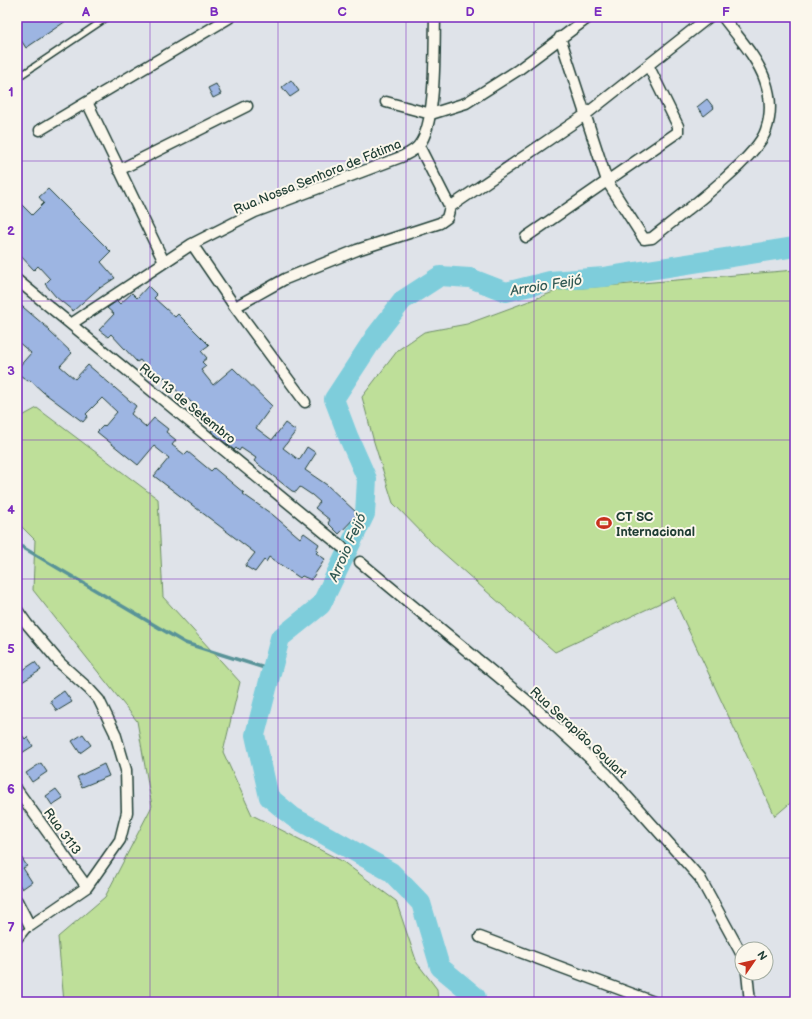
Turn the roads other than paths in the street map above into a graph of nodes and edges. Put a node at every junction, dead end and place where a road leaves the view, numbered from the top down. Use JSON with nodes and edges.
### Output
{"nodes":[{"id":1,"x":108,"y":17,"type":"edge"},
{"id":2,"x":435,"y":17,"type":"edge"},
{"id":3,"x":589,"y":17,"type":"edge"},
{"id":4,"x":709,"y":17,"type":"edge"},
{"id":5,"x":723,"y":17,"type":"edge"},
{"id":6,"x":229,"y":18,"type":"edge"},
{"id":7,"x":560,"y":37,"type":"junction"},
{"id":8,"x":17,"y":65,"type":"edge"},
{"id":9,"x":648,"y":65,"type":"junction"},
{"id":10,"x":23,"y":74,"type":"junction"},
{"id":11,"x":17,"y":78,"type":"edge"},
{"id":12,"x":87,"y":102,"type":"junction"},
{"id":13,"x":386,"y":102,"type":"dead end"},
{"id":14,"x":246,"y":106,"type":"dead end"},
{"id":15,"x":431,"y":114,"type":"junction"},
{"id":16,"x":585,"y":116,"type":"junction"},
{"id":17,"x":40,"y":130,"type":"dead end"},
{"id":18,"x":419,"y":146,"type":"junction"},
{"id":19,"x":119,"y":170,"type":"junction"},
{"id":20,"x":607,"y":181,"type":"junction"},
{"id":21,"x":450,"y":207,"type":"junction"},
{"id":22,"x":526,"y":237,"type":"dead end"},
{"id":23,"x":192,"y":244,"type":"junction"},
{"id":24,"x":164,"y":262,"type":"junction"},
{"id":25,"x":17,"y":280,"type":"edge"},
{"id":26,"x":235,"y":307,"type":"junction"},
{"id":27,"x":71,"y":324,"type":"junction"},
{"id":28,"x":305,"y":402,"type":"dead end"},
{"id":29,"x":342,"y":548,"type":"dead end"},
{"id":30,"x":360,"y":562,"type":"dead end"},
{"id":31,"x":17,"y":610,"type":"edge"},
{"id":32,"x":17,"y":790,"type":"edge"},
{"id":33,"x":87,"y":887,"type":"junction"},
{"id":34,"x":17,"y":901,"type":"edge"},
{"id":35,"x":30,"y":926,"type":"junction"},
{"id":36,"x":480,"y":937,"type":"dead end"},
{"id":37,"x":734,"y":941,"type":"edge"},
{"id":38,"x":17,"y":942,"type":"edge"},
{"id":39,"x":748,"y":981,"type":"edge"},
{"id":40,"x":654,"y":1002,"type":"edge"},
{"id":41,"x":750,"y":1002,"type":"edge"}],
"edges":[{"from":1,"to":10,"type":"lane"},
{"from":2,"to":15,"type":"street","name":"Rua Nossa Senhora de Fátima"},
{"from":3,"to":7,"type":"street"},
{"from":4,"to":9,"type":"street"},
{"from":5,"to":20,"type":"street"},
{"from":6,"to":12,"type":"street"},
{"from":7,"to":15,"type":"street"},
{"from":7,"to":16,"type":"street"},
{"from":8,"to":10,"type":"lane"},
{"from":9,"to":16,"type":"street"},
{"from":9,"to":20,"type":"street"},
{"from":10,"to":11,"type":"lane"},
{"from":12,"to":17,"type":"street"},
{"from":12,"to":19,"type":"street"},
{"from":13,"to":15,"type":"street"},
{"from":14,"to":19,"type":"street"},
{"from":15,"to":18,"type":"street","name":"Rua Nossa Senhora de Fátima"},
{"from":16,"to":20,"type":"street"},
{"from":16,"to":21,"type":"street"},
{"from":18,"to":21,"type":"street"},
{"from":18,"to":23,"type":"street","name":"Rua Nossa Senhora de Fátima"},
{"from":19,"to":24,"type":"street"},
{"from":20,"to":22,"type":"street"},
{"from":21,"to":26,"type":"street"},
{"from":23,"to":24,"type":"street","name":"Rua Nossa Senhora de Fátima"},
{"from":23,"to":26,"type":"street"},
{"from":24,"to":27,"type":"street","name":"Rua Nossa Senhora de Fátima"},
{"from":25,"to":27,"type":"street","name":"Rua 13 de Setembro"},
{"from":26,"to":28,"type":"street"},
{"from":27,"to":29,"type":"street","name":"Rua 13 de Setembro"},
{"from":30,"to":37,"type":"street","name":"Rua Serapião Goulart"},
{"from":31,"to":33,"type":"street"},
{"from":32,"to":33,"type":"street","name":"Rua 3113"},
{"from":33,"to":35,"type":"street"},
{"from":34,"to":35,"type":"street"},
{"from":35,"to":38,"type":"lane"},
{"from":36,"to":40,"type":"street"},
{"from":39,"to":41,"type":"street"}]}
